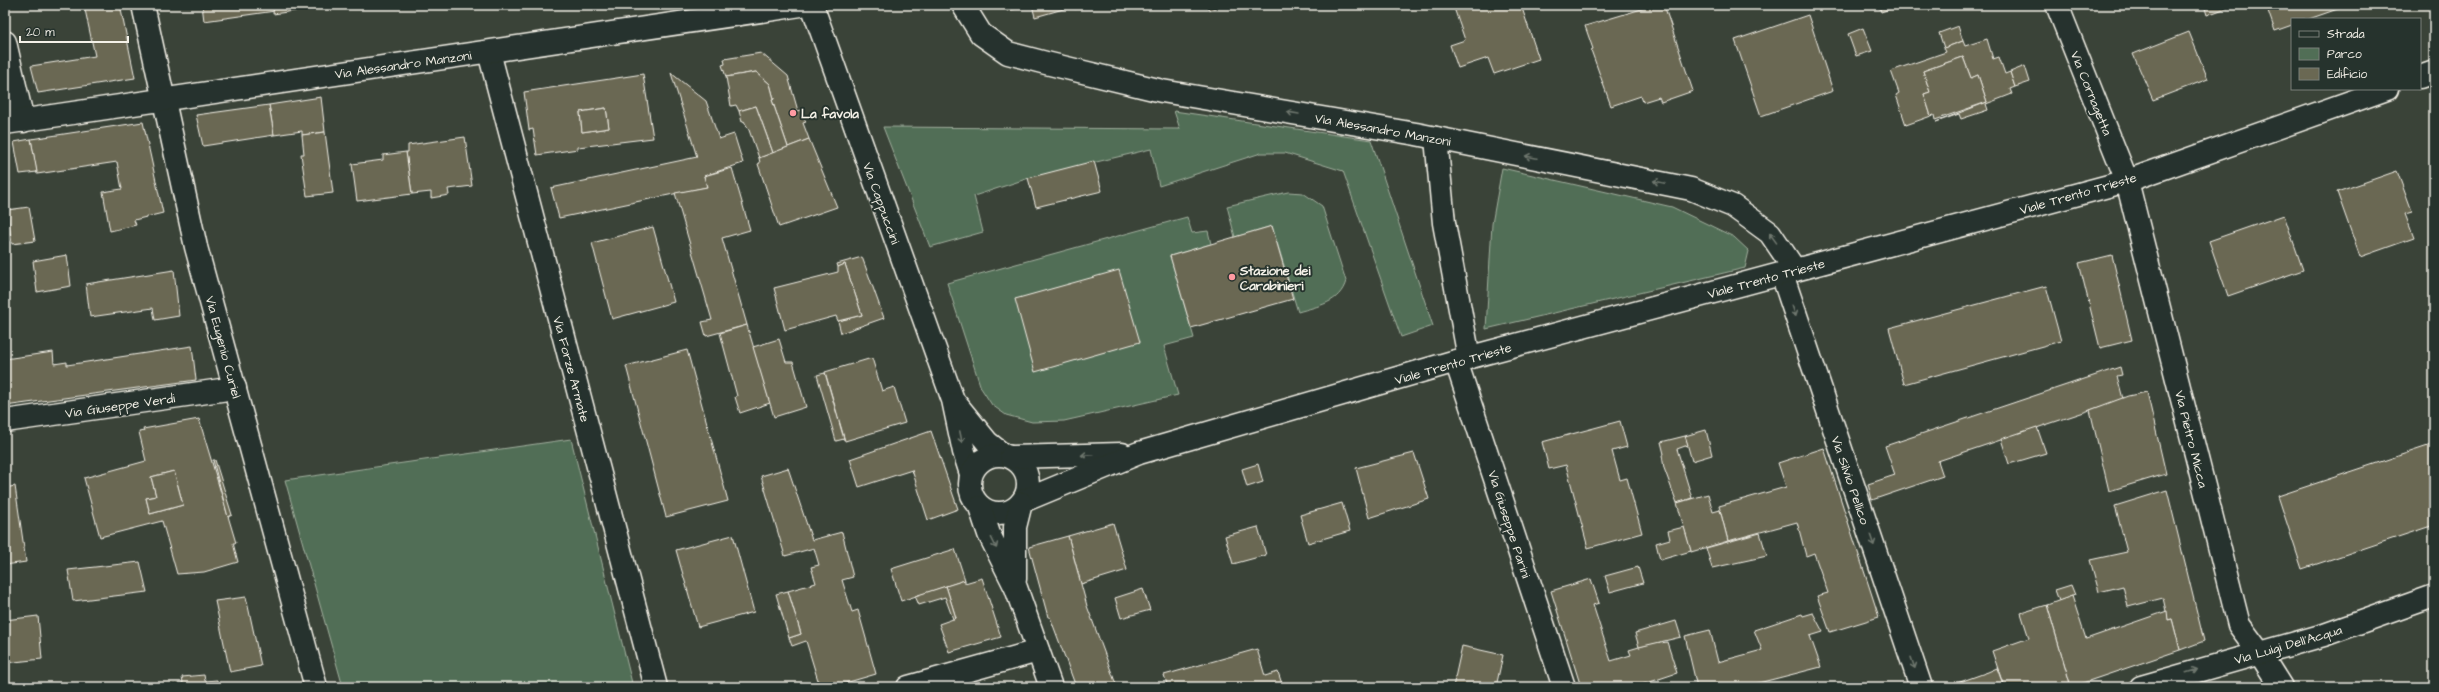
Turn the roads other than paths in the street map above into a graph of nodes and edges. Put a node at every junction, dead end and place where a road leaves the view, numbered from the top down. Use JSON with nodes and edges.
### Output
{"nodes":[{"id":1,"x":143,"y":5,"type":"edge"},
{"id":2,"x":801,"y":5,"type":"edge"},
{"id":3,"x":812,"y":5,"type":"edge"},
{"id":4,"x":963,"y":5,"type":"edge"},
{"id":5,"x":2057,"y":5,"type":"edge"},
{"id":6,"x":5,"y":42,"type":"edge"},
{"id":7,"x":489,"y":52,"type":"junction"},
{"id":8,"x":2434,"y":72,"type":"edge"},
{"id":9,"x":2421,"y":77,"type":"edge"},
{"id":10,"x":2384,"y":90,"type":"edge"},
{"id":11,"x":164,"y":100,"type":"junction"},
{"id":12,"x":14,"y":122,"type":"edge"},
{"id":13,"x":1436,"y":138,"type":"junction"},
{"id":14,"x":2127,"y":181,"type":"junction"},
{"id":15,"x":1788,"y":272,"type":"junction"},
{"id":16,"x":1463,"y":360,"type":"junction"},
{"id":17,"x":235,"y":388,"type":"junction"},
{"id":18,"x":953,"y":400,"type":"junction"},
{"id":19,"x":5,"y":421,"type":"edge"},
{"id":20,"x":1140,"y":453,"type":"junction"},
{"id":21,"x":1007,"y":456,"type":"junction"},
{"id":22,"x":971,"y":474,"type":"junction"},
{"id":23,"x":1022,"y":502,"type":"junction"},
{"id":24,"x":980,"y":507,"type":"junction"},
{"id":25,"x":1016,"y":588,"type":"junction"},
{"id":26,"x":2434,"y":596,"type":"edge"},
{"id":27,"x":1038,"y":651,"type":"junction"},
{"id":28,"x":2259,"y":652,"type":"junction"},
{"id":29,"x":316,"y":687,"type":"edge"},
{"id":30,"x":656,"y":687,"type":"edge"},
{"id":31,"x":908,"y":687,"type":"edge"},
{"id":32,"x":1051,"y":687,"type":"edge"},
{"id":33,"x":1564,"y":687,"type":"edge"},
{"id":34,"x":1921,"y":687,"type":"edge"},
{"id":35,"x":2141,"y":687,"type":"edge"},
{"id":36,"x":2281,"y":687,"type":"edge"}],
"edges":[{"from":1,"to":11,"type":"street","name":"Via Eugenio Curiel"},
{"from":2,"to":7,"type":"street","name":"Via Alessandro Manzoni"},
{"from":3,"to":18,"type":"street","name":"Via Cappuccini"},
{"from":13,"to":4,"type":"street","name":"Via Alessandro Manzoni","one_way":true},
{"from":5,"to":14,"type":"street","name":"Via Cornagetta"},
{"from":6,"to":12,"type":"street"},
{"from":7,"to":11,"type":"street","name":"Via Alessandro Manzoni"},
{"from":7,"to":30,"type":"street","name":"Via Forze Armate"},
{"from":8,"to":9,"type":"street"},
{"from":10,"to":14,"type":"street","name":"Viale Trento Trieste"},
{"from":11,"to":12,"type":"street","name":"Via Alessandro Manzoni"},
{"from":11,"to":17,"type":"street","name":"Via Eugenio Curiel"},
{"from":15,"to":13,"type":"street","name":"Via Alessandro Manzoni","one_way":true},
{"from":13,"to":16,"type":"street","name":"Via Giuseppe Parini"},
{"from":14,"to":15,"type":"street","name":"Viale Trento Trieste"},
{"from":14,"to":28,"type":"street","name":"Via Pietro Micca"},
{"from":15,"to":16,"type":"street","name":"Viale Trento Trieste"},
{"from":15,"to":34,"type":"street","name":"Via Silvio Pellico","one_way":true},
{"from":16,"to":20,"type":"street","name":"Viale Trento Trieste"},
{"from":16,"to":33,"type":"street","name":"Via Giuseppe Parini"},
{"from":17,"to":19,"type":"street","name":"Via Giuseppe Verdi"},
{"from":17,"to":29,"type":"street","name":"Via Eugenio Curiel"},
{"from":18,"to":21,"type":"street","name":"Via Cappuccini"},
{"from":18,"to":22,"type":"street","name":"Via Cappuccini","one_way":true},
{"from":20,"to":21,"type":"street","name":"Viale Trento Trieste","one_way":true},
{"from":20,"to":23,"type":"street","name":"Viale Trento Trieste"},
{"from":21,"to":22,"type":"street"},
{"from":21,"to":23,"type":"street"},
{"from":22,"to":24,"type":"street"},
{"from":23,"to":24,"type":"street"},
{"from":23,"to":25,"type":"street"},
{"from":24,"to":25,"type":"street","one_way":true},
{"from":25,"to":27,"type":"street"},
{"from":26,"to":28,"type":"street","name":"Via Luigi Dell'Acqua"},
{"from":27,"to":31,"type":"street"},
{"from":27,"to":32,"type":"street"},
{"from":35,"to":28,"type":"street","name":"Via Luigi Dell'Acqua","one_way":true},
{"from":28,"to":36,"type":"street","name":"Via Pietro Micca"}]}
